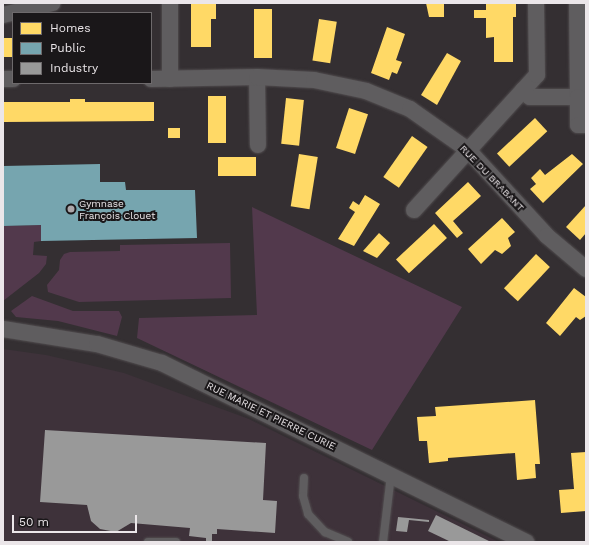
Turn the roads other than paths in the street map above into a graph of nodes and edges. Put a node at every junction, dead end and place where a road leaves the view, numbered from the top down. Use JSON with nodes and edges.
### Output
{"nodes":[{"id":1,"x":53,"y":3,"type":"edge"},
{"id":2,"x":170,"y":3,"type":"edge"},
{"id":3,"x":536,"y":3,"type":"edge"},
{"id":4,"x":577,"y":3,"type":"edge"},
{"id":5,"x":16,"y":12,"type":"edge"},
{"id":6,"x":257,"y":77,"type":"junction"},
{"id":7,"x":152,"y":79,"type":"edge"},
{"id":8,"x":170,"y":79,"type":"junction"},
{"id":9,"x":523,"y":90,"type":"junction"},
{"id":10,"x":578,"y":97,"type":"junction"},
{"id":11,"x":586,"y":125,"type":"edge"},
{"id":12,"x":258,"y":145,"type":"dead end"},
{"id":13,"x":468,"y":150,"type":"junction"},
{"id":14,"x":414,"y":210,"type":"dead end"},
{"id":15,"x":586,"y":269,"type":"edge"},
{"id":16,"x":3,"y":329,"type":"edge"},
{"id":17,"x":391,"y":475,"type":"junction"},
{"id":18,"x":304,"y":478,"type":"dead end"},
{"id":19,"x":148,"y":542,"type":"edge"},
{"id":20,"x":176,"y":542,"type":"edge"},
{"id":21,"x":348,"y":542,"type":"edge"},
{"id":22,"x":383,"y":542,"type":"edge"},
{"id":23,"x":526,"y":542,"type":"edge"}],
"edges":[{"from":1,"to":5,"type":"street"},
{"from":2,"to":8,"type":"street"},
{"from":3,"to":9,"type":"street"},
{"from":4,"to":10,"type":"street"},
{"from":6,"to":8,"type":"street","name":"RUE DU BRABANT"},
{"from":6,"to":12,"type":"street"},
{"from":6,"to":13,"type":"street","name":"RUE DU BRABANT"},
{"from":7,"to":8,"type":"street","name":"RUE DU BRABANT"},
{"from":9,"to":10,"type":"street"},
{"from":9,"to":13,"type":"street"},
{"from":10,"to":11,"type":"street"},
{"from":13,"to":14,"type":"street"},
{"from":13,"to":15,"type":"street","name":"RUE DU BRABANT"},
{"from":16,"to":17,"type":"street","name":"RUE MARIE ET PIERRE CURIE"},
{"from":17,"to":22,"type":"lane"},
{"from":17,"to":23,"type":"street","name":"RUE MARIE ET PIERRE CURIE"},
{"from":18,"to":21,"type":"lane"},
{"from":19,"to":20,"type":"lane"}]}
